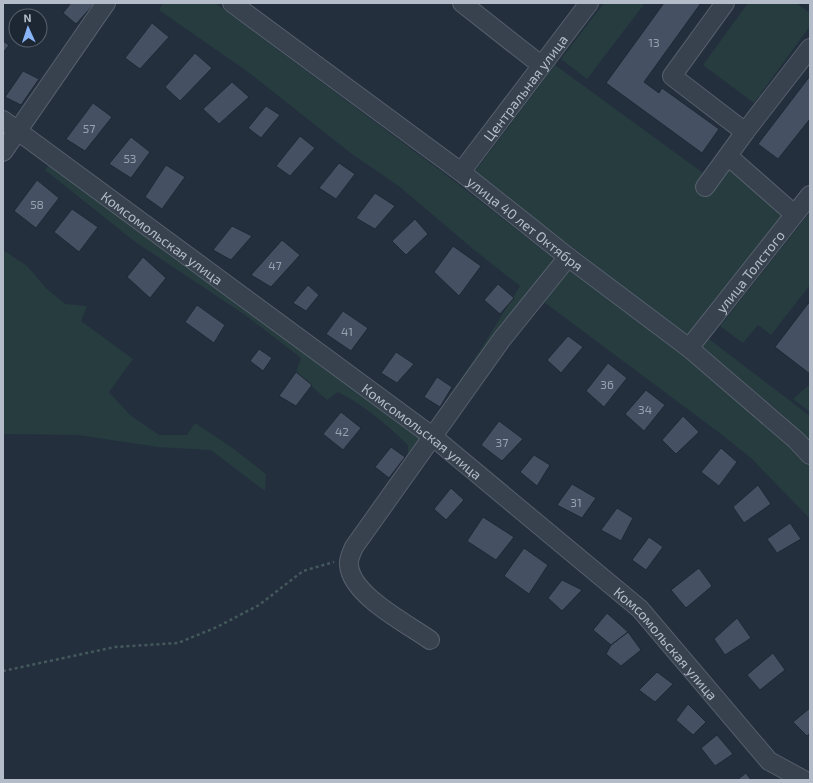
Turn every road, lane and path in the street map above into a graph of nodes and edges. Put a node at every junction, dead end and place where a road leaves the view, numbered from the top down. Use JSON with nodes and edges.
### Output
{"nodes":[{"id":1,"x":106,"y":3,"type":"edge"},
{"id":2,"x":232,"y":3,"type":"edge"},
{"id":3,"x":462,"y":3,"type":"edge"},
{"id":4,"x":589,"y":3,"type":"edge"},
{"id":5,"x":725,"y":3,"type":"edge"},
{"id":6,"x":810,"y":48,"type":"edge"},
{"id":7,"x":541,"y":64,"type":"junction"},
{"id":8,"x":10,"y":125,"type":"edge"},
{"id":9,"x":745,"y":132,"type":"junction"},
{"id":10,"x":3,"y":152,"type":"edge"},
{"id":11,"x":728,"y":156,"type":"junction"},
{"id":12,"x":461,"y":172,"type":"junction"},
{"id":13,"x":705,"y":188,"type":"dead end"},
{"id":14,"x":810,"y":195,"type":"edge"},
{"id":15,"x":794,"y":214,"type":"junction"},
{"id":16,"x":568,"y":257,"type":"junction"},
{"id":17,"x":689,"y":348,"type":"junction"},
{"id":18,"x":432,"y":436,"type":"junction"},
{"id":19,"x":810,"y":455,"type":"edge"},
{"id":20,"x":354,"y":547,"type":"junction"},
{"id":21,"x":430,"y":640,"type":"dead end"},
{"id":22,"x":3,"y":671,"type":"edge"},
{"id":23,"x":806,"y":777,"type":"edge"}],
"edges":[{"from":1,"to":8,"type":"street"},
{"from":2,"to":12,"type":"street","name":"улица 40 лет Октября"},
{"from":3,"to":7,"type":"street"},
{"from":4,"to":7,"type":"street","name":"Центральная улица"},
{"from":5,"to":9,"type":"street"},
{"from":6,"to":9,"type":"street"},
{"from":7,"to":12,"type":"street","name":"Центральная улица"},
{"from":8,"to":10,"type":"street"},
{"from":8,"to":18,"type":"street","name":"Комсомольская улица"},
{"from":9,"to":11,"type":"street"},
{"from":11,"to":13,"type":"street"},
{"from":11,"to":15,"type":"street"},
{"from":12,"to":16,"type":"street","name":"улица 40 лет Октября"},
{"from":14,"to":15,"type":"street","name":"улица Толстого"},
{"from":15,"to":17,"type":"street","name":"улица Толстого"},
{"from":16,"to":17,"type":"street","name":"улица 40 лет Октября"},
{"from":16,"to":18,"type":"street"},
{"from":17,"to":19,"type":"street","name":"улица 40 лет Октября"},
{"from":18,"to":20,"type":"street"},
{"from":18,"to":23,"type":"street","name":"Комсомольская улица"},
{"from":20,"to":21,"type":"street"},
{"from":20,"to":22,"type":"path"}]}
